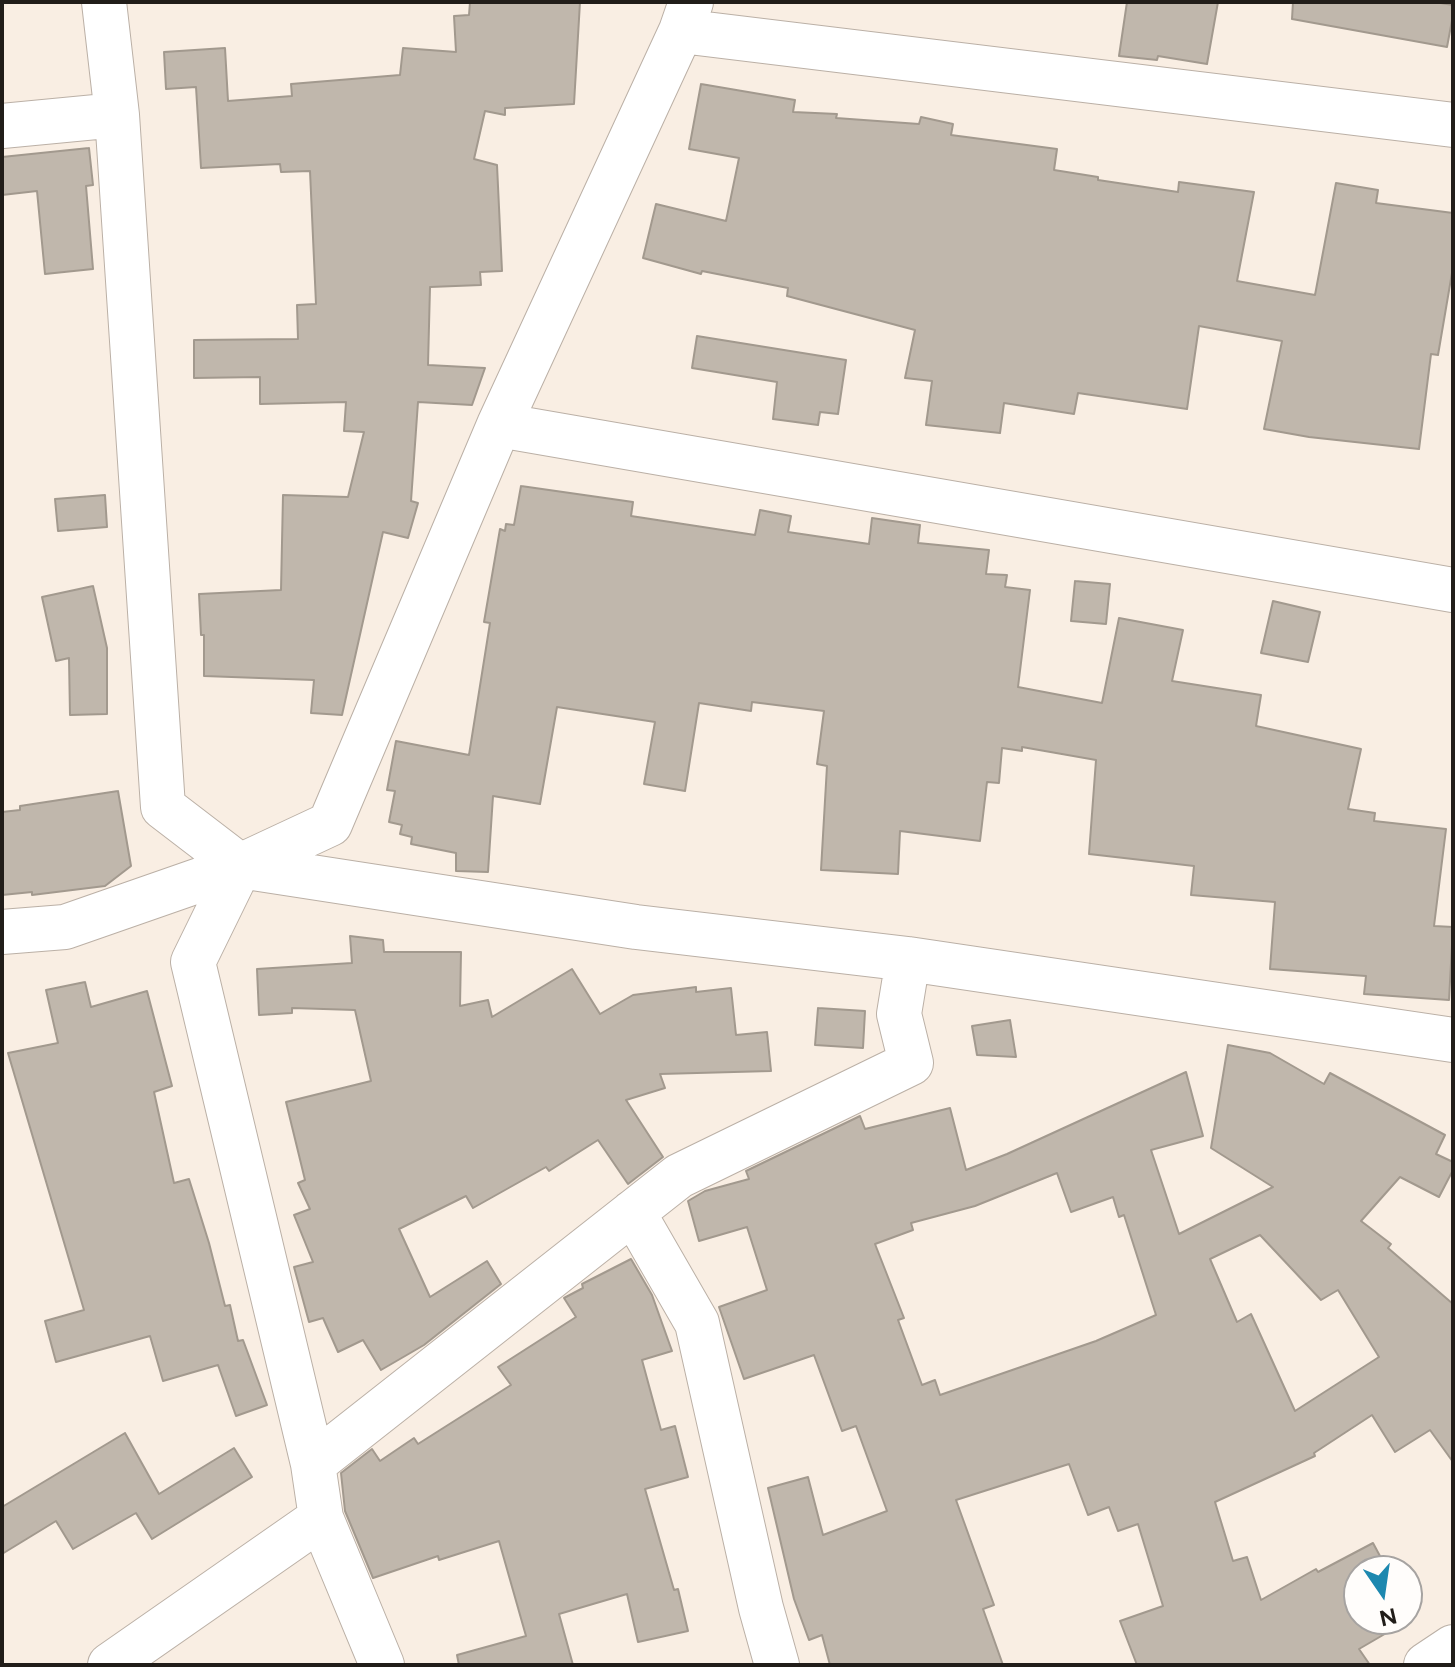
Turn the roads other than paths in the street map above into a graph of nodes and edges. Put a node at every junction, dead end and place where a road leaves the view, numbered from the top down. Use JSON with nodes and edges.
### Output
{"nodes":[{"id":1,"x":104,"y":2,"type":"edge"},
{"id":2,"x":686,"y":17,"type":"edge"},
{"id":3,"x":117,"y":115,"type":"junction"},
{"id":4,"x":1453,"y":125,"type":"edge"},
{"id":5,"x":2,"y":126,"type":"edge"},
{"id":6,"x":499,"y":425,"type":"junction"},
{"id":7,"x":1453,"y":590,"type":"edge"},
{"id":8,"x":240,"y":866,"type":"junction"},
{"id":9,"x":2,"y":932,"type":"edge"},
{"id":10,"x":908,"y":959,"type":"junction"},
{"id":11,"x":1453,"y":1040,"type":"edge"},
{"id":12,"x":633,"y":1212,"type":"junction"},
{"id":13,"x":313,"y":1464,"type":"junction"},
{"id":14,"x":321,"y":1518,"type":"junction"},
{"id":15,"x":1453,"y":1647,"type":"edge"},
{"id":16,"x":110,"y":1665,"type":"edge"},
{"id":17,"x":382,"y":1665,"type":"edge"},
{"id":18,"x":777,"y":1665,"type":"edge"},
{"id":19,"x":1426,"y":1665,"type":"edge"}],
"edges":[{"from":1,"to":3,"type":"street"},
{"from":2,"to":4,"type":"street"},
{"from":2,"to":6,"type":"street"},
{"from":3,"to":5,"type":"street"},
{"from":3,"to":8,"type":"street"},
{"from":6,"to":7,"type":"street"},
{"from":6,"to":8,"type":"street"},
{"from":8,"to":9,"type":"street"},
{"from":8,"to":10,"type":"street"},
{"from":8,"to":13,"type":"street"},
{"from":10,"to":11,"type":"street"},
{"from":10,"to":12,"type":"street"},
{"from":12,"to":13,"type":"street"},
{"from":12,"to":18,"type":"street"},
{"from":13,"to":14,"type":"street"},
{"from":14,"to":16,"type":"street"},
{"from":14,"to":17,"type":"street"},
{"from":15,"to":19,"type":"street"}]}
